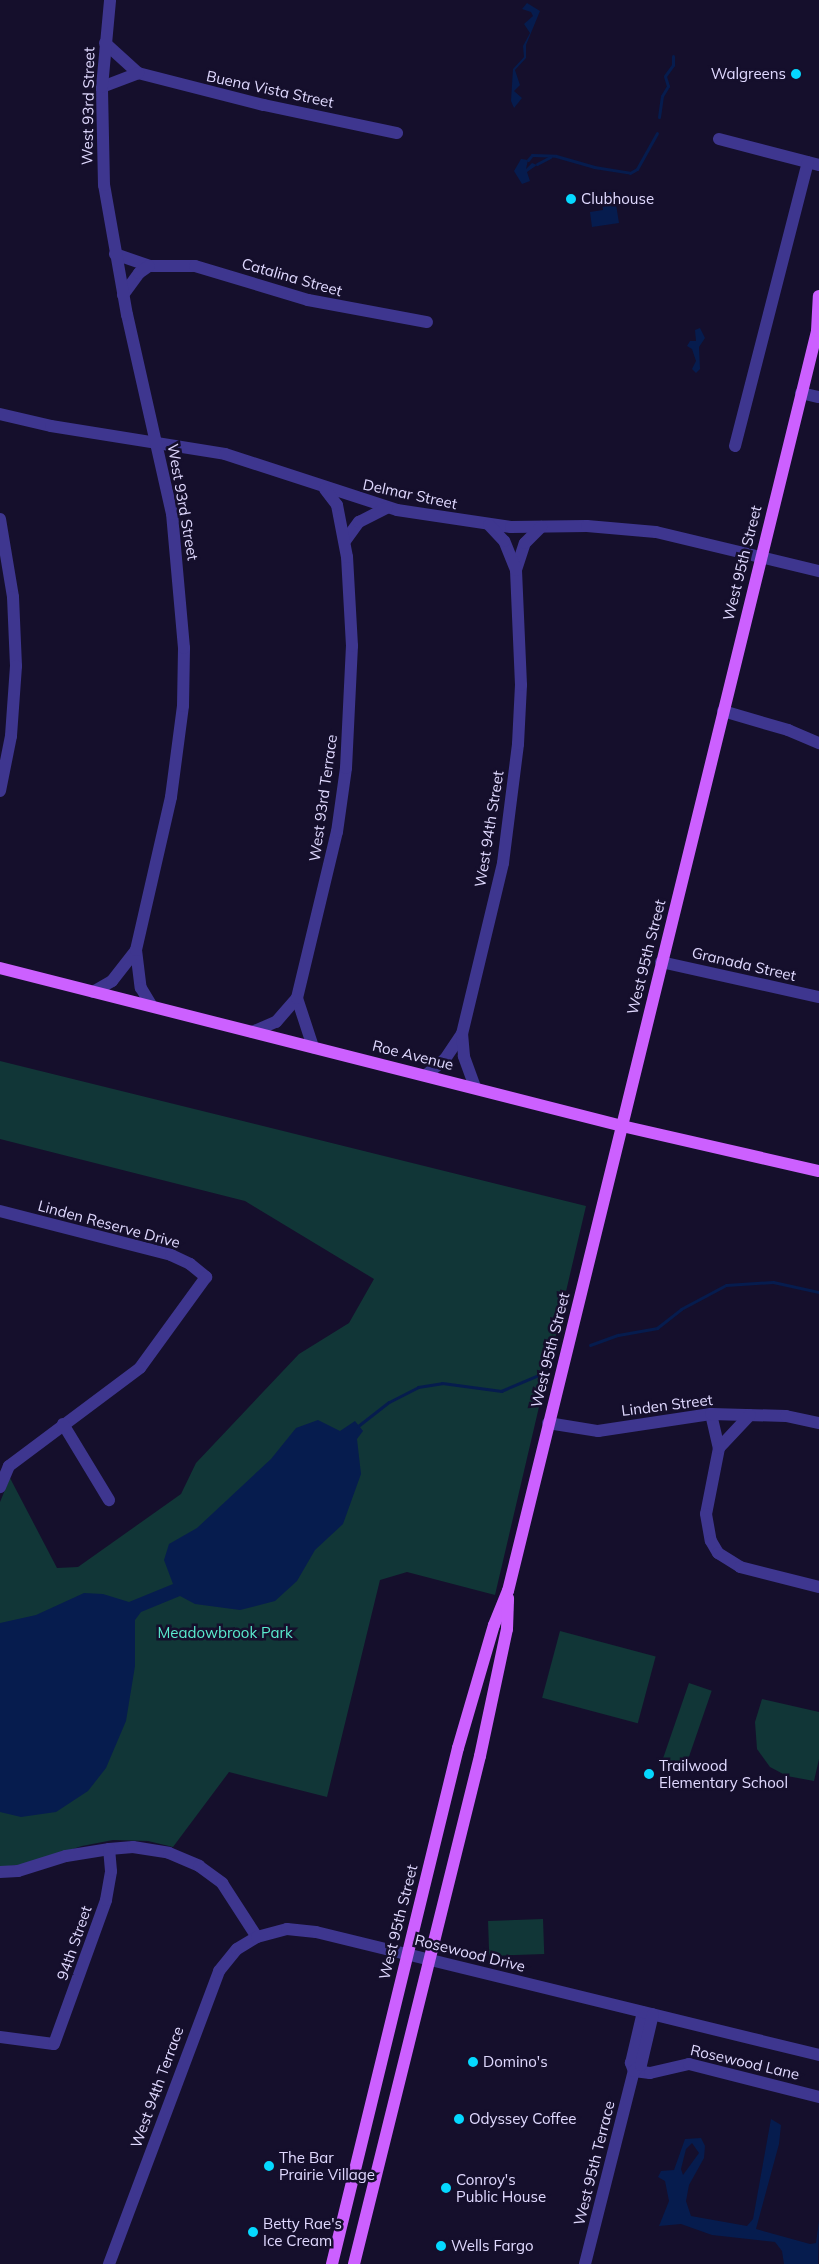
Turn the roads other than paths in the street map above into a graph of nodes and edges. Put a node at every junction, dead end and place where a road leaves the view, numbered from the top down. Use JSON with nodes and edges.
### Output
{"nodes":[{"id":1,"x":110,"y":0,"type":"edge"},
{"id":2,"x":105,"y":43,"type":"junction"},
{"id":3,"x":138,"y":73,"type":"junction"},
{"id":4,"x":102,"y":87,"type":"junction"},
{"id":5,"x":397,"y":133,"type":"dead end"},
{"id":6,"x":718,"y":138,"type":"dead end"},
{"id":7,"x":814,"y":164,"type":"edge"},
{"id":8,"x":115,"y":254,"type":"junction"},
{"id":9,"x":148,"y":266,"type":"junction"},
{"id":10,"x":123,"y":295,"type":"junction"},
{"id":11,"x":819,"y":296,"type":"edge"},
{"id":12,"x":427,"y":322,"type":"dead end"},
{"id":13,"x":818,"y":328,"type":"edge"},
{"id":14,"x":801,"y":393,"type":"junction"},
{"id":15,"x":819,"y":397,"type":"edge"},
{"id":16,"x":0,"y":414,"type":"edge"},
{"id":17,"x":156,"y":441,"type":"junction"},
{"id":18,"x":736,"y":446,"type":"dead end"},
{"id":19,"x":325,"y":489,"type":"junction"},
{"id":20,"x":387,"y":508,"type":"junction"},
{"id":21,"x":0,"y":519,"type":"edge"},
{"id":22,"x":489,"y":525,"type":"junction"},
{"id":23,"x":541,"y":527,"type":"junction"},
{"id":24,"x":345,"y":541,"type":"junction"},
{"id":25,"x":760,"y":557,"type":"junction"},
{"id":26,"x":516,"y":570,"type":"junction"},
{"id":27,"x":819,"y":572,"type":"edge"},
{"id":28,"x":0,"y":594,"type":"edge"},
{"id":29,"x":13,"y":597,"type":"junction"},
{"id":30,"x":723,"y":711,"type":"junction"},
{"id":31,"x":819,"y":743,"type":"edge"},
{"id":32,"x":2,"y":777,"type":"edge"},
{"id":33,"x":0,"y":790,"type":"edge"},
{"id":34,"x":136,"y":950,"type":"junction"},
{"id":35,"x":661,"y":962,"type":"junction"},
{"id":36,"x":0,"y":968,"type":"edge"},
{"id":37,"x":93,"y":992,"type":"junction"},
{"id":38,"x":819,"y":997,"type":"edge"},
{"id":39,"x":297,"y":998,"type":"junction"},
{"id":40,"x":152,"y":1006,"type":"junction"},
{"id":41,"x":252,"y":1032,"type":"junction"},
{"id":42,"x":462,"y":1034,"type":"junction"},
{"id":43,"x":313,"y":1047,"type":"junction"},
{"id":44,"x":426,"y":1075,"type":"junction"},
{"id":45,"x":475,"y":1087,"type":"junction"},
{"id":46,"x":622,"y":1126,"type":"junction"},
{"id":47,"x":819,"y":1171,"type":"edge"},
{"id":48,"x":0,"y":1211,"type":"edge"},
{"id":49,"x":711,"y":1414,"type":"junction"},
{"id":50,"x":750,"y":1415,"type":"junction"},
{"id":51,"x":548,"y":1423,"type":"junction"},
{"id":52,"x":819,"y":1423,"type":"edge"},
{"id":53,"x":64,"y":1424,"type":"junction"},
{"id":54,"x":719,"y":1448,"type":"junction"},
{"id":55,"x":0,"y":1487,"type":"edge"},
{"id":56,"x":109,"y":1500,"type":"dead end"},
{"id":57,"x":819,"y":1587,"type":"edge"},
{"id":58,"x":508,"y":1591,"type":"junction"},
{"id":59,"x":109,"y":1849,"type":"junction"},
{"id":60,"x":0,"y":1872,"type":"edge"},
{"id":61,"x":257,"y":1937,"type":"junction"},
{"id":62,"x":408,"y":1954,"type":"junction"},
{"id":63,"x":428,"y":1959,"type":"junction"},
{"id":64,"x":648,"y":2013,"type":"junction"},
{"id":65,"x":0,"y":2037,"type":"edge"},
{"id":66,"x":819,"y":2055,"type":"edge"},
{"id":67,"x":634,"y":2071,"type":"junction"},
{"id":68,"x":819,"y":2097,"type":"edge"},
{"id":69,"x":109,"y":2264,"type":"edge"},
{"id":70,"x":332,"y":2264,"type":"edge"},
{"id":71,"x":354,"y":2264,"type":"edge"},
{"id":72,"x":585,"y":2264,"type":"edge"}],
"edges":[{"from":1,"to":2,"type":"street","name":"West 93rd Street"},
{"from":2,"to":3,"type":"street","name":"Buena Vista Street"},
{"from":2,"to":4,"type":"street","name":"West 93rd Street"},
{"from":3,"to":4,"type":"street"},
{"from":3,"to":5,"type":"street","name":"Buena Vista Street"},
{"from":4,"to":8,"type":"street","name":"West 93rd Street"},
{"from":6,"to":7,"type":"street"},
{"from":7,"to":18,"type":"street"},
{"from":8,"to":9,"type":"street","name":"Catalina Street"},
{"from":8,"to":10,"type":"street","name":"West 93rd Street"},
{"from":9,"to":10,"type":"street"},
{"from":9,"to":12,"type":"street","name":"Catalina Street"},
{"from":10,"to":17,"type":"street","name":"West 93rd Street"},
{"from":11,"to":13,"type":"main road","name":"West 95th Street"},
{"from":13,"to":14,"type":"main road","name":"West 95th Street"},
{"from":14,"to":15,"type":"street"},
{"from":14,"to":25,"type":"main road","name":"West 95th Street"},
{"from":16,"to":17,"type":"street","name":"Delmar Street"},
{"from":17,"to":19,"type":"street","name":"Delmar Street"},
{"from":17,"to":34,"type":"street","name":"West 93rd Street"},
{"from":19,"to":20,"type":"street","name":"Delmar Street"},
{"from":19,"to":24,"type":"street","name":"West 93rd Terrace"},
{"from":20,"to":22,"type":"street","name":"Delmar Street"},
{"from":20,"to":24,"type":"street"},
{"from":21,"to":29,"type":"street"},
{"from":22,"to":23,"type":"street","name":"Delmar Street"},
{"from":22,"to":26,"type":"street","name":"West 94th Street"},
{"from":23,"to":25,"type":"street","name":"Delmar Street"},
{"from":23,"to":26,"type":"street","name":"West 94th Street"},
{"from":24,"to":39,"type":"street","name":"West 93rd Terrace"},
{"from":25,"to":27,"type":"street","name":"Delmar Street"},
{"from":25,"to":30,"type":"main road","name":"West 95th Street"},
{"from":26,"to":42,"type":"street","name":"West 94th Street"},
{"from":28,"to":29,"type":"street"},
{"from":29,"to":32,"type":"street"},
{"from":30,"to":31,"type":"street"},
{"from":30,"to":35,"type":"main road","name":"West 95th Street"},
{"from":32,"to":33,"type":"street"},
{"from":34,"to":37,"type":"street","name":"West 93rd Street"},
{"from":34,"to":40,"type":"street"},
{"from":35,"to":38,"type":"street","name":"Granada Street"},
{"from":35,"to":46,"type":"main road","name":"West 95th Street"},
{"from":36,"to":37,"type":"main road","name":"Roe Avenue"},
{"from":37,"to":40,"type":"main road","name":"Roe Avenue"},
{"from":39,"to":41,"type":"street","name":"West 93rd Terrace"},
{"from":39,"to":43,"type":"street"},
{"from":40,"to":41,"type":"main road","name":"Roe Avenue"},
{"from":41,"to":43,"type":"main road","name":"Roe Avenue"},
{"from":42,"to":44,"type":"street"},
{"from":42,"to":45,"type":"street","name":"West 94th Street"},
{"from":43,"to":44,"type":"main road","name":"Roe Avenue"},
{"from":44,"to":45,"type":"main road","name":"Roe Avenue"},
{"from":45,"to":46,"type":"main road","name":"Roe Avenue"},
{"from":46,"to":47,"type":"main road","name":"Roe Avenue"},
{"from":46,"to":51,"type":"main road","name":"West 95th Street"},
{"from":48,"to":53,"type":"street","name":"Linden Reserve Drive"},
{"from":49,"to":50,"type":"street","name":"Linden Street"},
{"from":49,"to":51,"type":"street","name":"Linden Street"},
{"from":49,"to":54,"type":"street"},
{"from":50,"to":52,"type":"street","name":"Linden Street"},
{"from":50,"to":54,"type":"street"},
{"from":51,"to":58,"type":"main road","name":"West 95th Street"},
{"from":53,"to":55,"type":"street"},
{"from":53,"to":56,"type":"street"},
{"from":54,"to":57,"type":"street"},
{"from":58,"to":62,"type":"main road","name":"West 95th Street"},
{"from":58,"to":63,"type":"main road","name":"West 95th Street"},
{"from":59,"to":60,"type":"street"},
{"from":59,"to":61,"type":"street"},
{"from":59,"to":65,"type":"street","name":"94th Street"},
{"from":61,"to":62,"type":"street","name":"Rosewood Drive"},
{"from":61,"to":69,"type":"street","name":"West 94th Terrace"},
{"from":62,"to":63,"type":"street","name":"Rosewood Drive"},
{"from":62,"to":70,"type":"main road","name":"West 95th Street"},
{"from":63,"to":64,"type":"street","name":"Rosewood Drive"},
{"from":63,"to":71,"type":"main road","name":"West 95th Street"},
{"from":64,"to":66,"type":"street","name":"Rosewood Drive"},
{"from":64,"to":67,"type":"street","name":"West 95th Terrace"},
{"from":67,"to":68,"type":"street","name":"Rosewood Lane"},
{"from":67,"to":72,"type":"street","name":"West 95th Terrace"}]}
